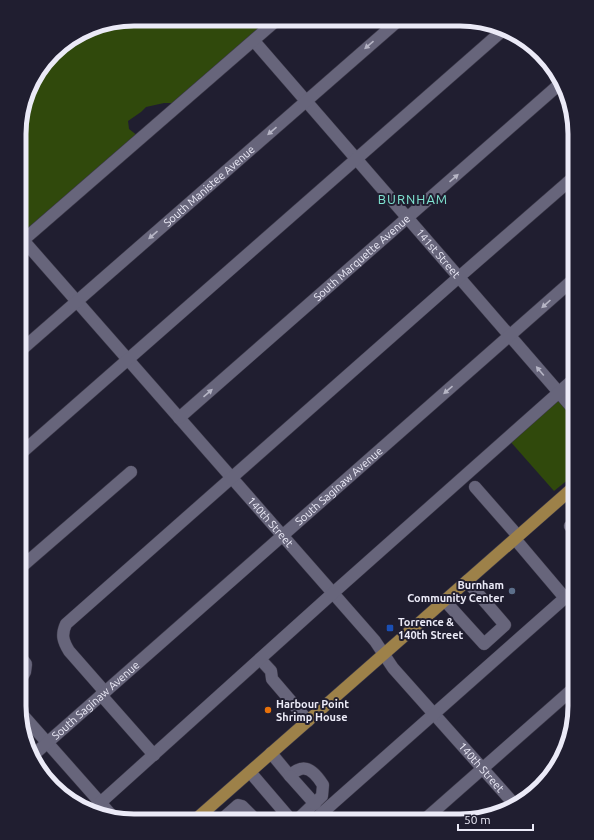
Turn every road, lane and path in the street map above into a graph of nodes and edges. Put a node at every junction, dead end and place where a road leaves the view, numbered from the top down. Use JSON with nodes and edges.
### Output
{"nodes":[{"id":1,"x":270,"y":26,"type":"edge"},
{"id":2,"x":392,"y":26,"type":"edge"},
{"id":3,"x":499,"y":33,"type":"edge"},
{"id":4,"x":254,"y":41,"type":"junction"},
{"id":5,"x":557,"y":86,"type":"edge"},
{"id":6,"x":306,"y":101,"type":"junction"},
{"id":7,"x":357,"y":159,"type":"junction"},
{"id":8,"x":568,"y":182,"type":"edge"},
{"id":9,"x":408,"y":218,"type":"junction"},
{"id":10,"x":26,"y":239,"type":"edge"},
{"id":11,"x":26,"y":246,"type":"edge"},
{"id":12,"x":459,"y":277,"type":"junction"},
{"id":13,"x":568,"y":284,"type":"edge"},
{"id":14,"x":76,"y":301,"type":"junction"},
{"id":15,"x":511,"y":336,"type":"junction"},
{"id":16,"x":26,"y":346,"type":"edge"},
{"id":17,"x":128,"y":360,"type":"junction"},
{"id":18,"x":568,"y":384,"type":"edge"},
{"id":19,"x":559,"y":392,"type":"junction"},
{"id":20,"x":568,"y":403,"type":"edge"},
{"id":21,"x":179,"y":418,"type":"junction"},
{"id":22,"x":26,"y":449,"type":"edge"},
{"id":23,"x":131,"y":472,"type":"dead end"},
{"id":24,"x":231,"y":477,"type":"junction"},
{"id":25,"x":475,"y":487,"type":"dead end"},
{"id":26,"x":568,"y":492,"type":"edge"},
{"id":27,"x":282,"y":536,"type":"junction"},
{"id":28,"x":517,"y":537,"type":"junction"},
{"id":29,"x":26,"y":563,"type":"edge"},
{"id":30,"x":467,"y":581,"type":"junction"},
{"id":31,"x":333,"y":593,"type":"junction"},
{"id":32,"x":568,"y":595,"type":"edge"},
{"id":33,"x":565,"y":598,"type":"junction"},
{"id":34,"x":445,"y":600,"type":"junction"},
{"id":35,"x":384,"y":654,"type":"junction"},
{"id":36,"x":260,"y":659,"type":"junction"},
{"id":37,"x":103,"y":693,"type":"junction"},
{"id":38,"x":568,"y":693,"type":"edge"},
{"id":39,"x":434,"y":714,"type":"junction"},
{"id":40,"x":27,"y":720,"type":"edge"},
{"id":41,"x":308,"y":721,"type":"junction"},
{"id":42,"x":48,"y":743,"type":"junction"},
{"id":43,"x":36,"y":752,"type":"edge"},
{"id":44,"x":271,"y":753,"type":"junction"},
{"id":45,"x":154,"y":755,"type":"junction"},
{"id":46,"x":482,"y":769,"type":"junction"},
{"id":47,"x":250,"y":772,"type":"junction"},
{"id":48,"x":290,"y":776,"type":"junction"},
{"id":49,"x":511,"y":801,"type":"edge"},
{"id":50,"x":100,"y":803,"type":"junction"},
{"id":51,"x":107,"y":810,"type":"edge"},
{"id":52,"x":313,"y":813,"type":"edge"},
{"id":53,"x":202,"y":814,"type":"edge"},
{"id":54,"x":228,"y":814,"type":"edge"},
{"id":55,"x":250,"y":814,"type":"edge"},
{"id":56,"x":287,"y":814,"type":"edge"},
{"id":57,"x":431,"y":814,"type":"edge"}],
"edges":[{"from":1,"to":4,"type":"street"},
{"from":2,"to":6,"type":"street","name":"South Manistee Avenue","one_way":true},
{"from":3,"to":7,"type":"street"},
{"from":4,"to":6,"type":"street","name":"141st Street"},
{"from":4,"to":10,"type":"street"},
{"from":9,"to":5,"type":"street","name":"South Marquette Avenue","one_way":true},
{"from":6,"to":7,"type":"street","name":"141st Street"},
{"from":6,"to":14,"type":"street","name":"South Manistee Avenue","one_way":true},
{"from":7,"to":9,"type":"street","name":"141st Street"},
{"from":7,"to":17,"type":"street"},
{"from":8,"to":12,"type":"street"},
{"from":9,"to":12,"type":"street","name":"141st Street"},
{"from":21,"to":9,"type":"street","name":"South Marquette Avenue","one_way":true},
{"from":11,"to":14,"type":"street","name":"140th Street"},
{"from":12,"to":15,"type":"street","name":"141st Street"},
{"from":12,"to":24,"type":"street"},
{"from":13,"to":15,"type":"street","name":"South Saginaw Avenue","one_way":true},
{"from":14,"to":16,"type":"street","name":"South Manistee Avenue"},
{"from":14,"to":17,"type":"street","name":"140th Street"},
{"from":19,"to":15,"type":"street","name":"141st Street","one_way":true},
{"from":15,"to":27,"type":"street","name":"South Saginaw Avenue","one_way":true},
{"from":17,"to":21,"type":"street","name":"140th Street"},
{"from":17,"to":22,"type":"street"},
{"from":18,"to":19,"type":"street"},
{"from":19,"to":20,"type":"street","name":"141st Street"},
{"from":19,"to":31,"type":"street"},
{"from":21,"to":24,"type":"street","name":"140th Street"},
{"from":23,"to":29,"type":"street"},
{"from":24,"to":27,"type":"street","name":"140th Street"},
{"from":24,"to":37,"type":"street"},
{"from":25,"to":28,"type":"street"},
{"from":26,"to":28,"type":"main road"},
{"from":27,"to":31,"type":"street","name":"140th Street"},
{"from":27,"to":37,"type":"street","name":"South Saginaw Avenue"},
{"from":28,"to":30,"type":"main road"},
{"from":28,"to":33,"type":"street"},
{"from":30,"to":34,"type":"main road"},
{"from":30,"to":34,"type":"street"},
{"from":31,"to":35,"type":"street","name":"140th Street"},
{"from":31,"to":36,"type":"street"},
{"from":32,"to":33,"type":"street"},
{"from":33,"to":39,"type":"street"},
{"from":34,"to":35,"type":"main road"},
{"from":35,"to":39,"type":"street","name":"140th Street"},
{"from":35,"to":41,"type":"main road"},
{"from":36,"to":41,"type":"street"},
{"from":36,"to":45,"type":"street"},
{"from":37,"to":42,"type":"street","name":"South Saginaw Avenue"},
{"from":37,"to":45,"type":"street"},
{"from":38,"to":46,"type":"street"},
{"from":39,"to":46,"type":"street","name":"140th Street"},
{"from":39,"to":52,"type":"street"},
{"from":40,"to":42,"type":"street"},
{"from":41,"to":44,"type":"main road"},
{"from":42,"to":43,"type":"street","name":"South Saginaw Avenue"},
{"from":42,"to":50,"type":"street"},
{"from":44,"to":47,"type":"main road"},
{"from":44,"to":48,"type":"street"},
{"from":45,"to":50,"type":"street"},
{"from":46,"to":49,"type":"street","name":"140th Street"},
{"from":46,"to":57,"type":"street"},
{"from":47,"to":53,"type":"main road"},
{"from":47,"to":56,"type":"street"},
{"from":48,"to":52,"type":"street"},
{"from":48,"to":52,"type":"street"},
{"from":50,"to":51,"type":"street"},
{"from":54,"to":55,"type":"street"}]}
